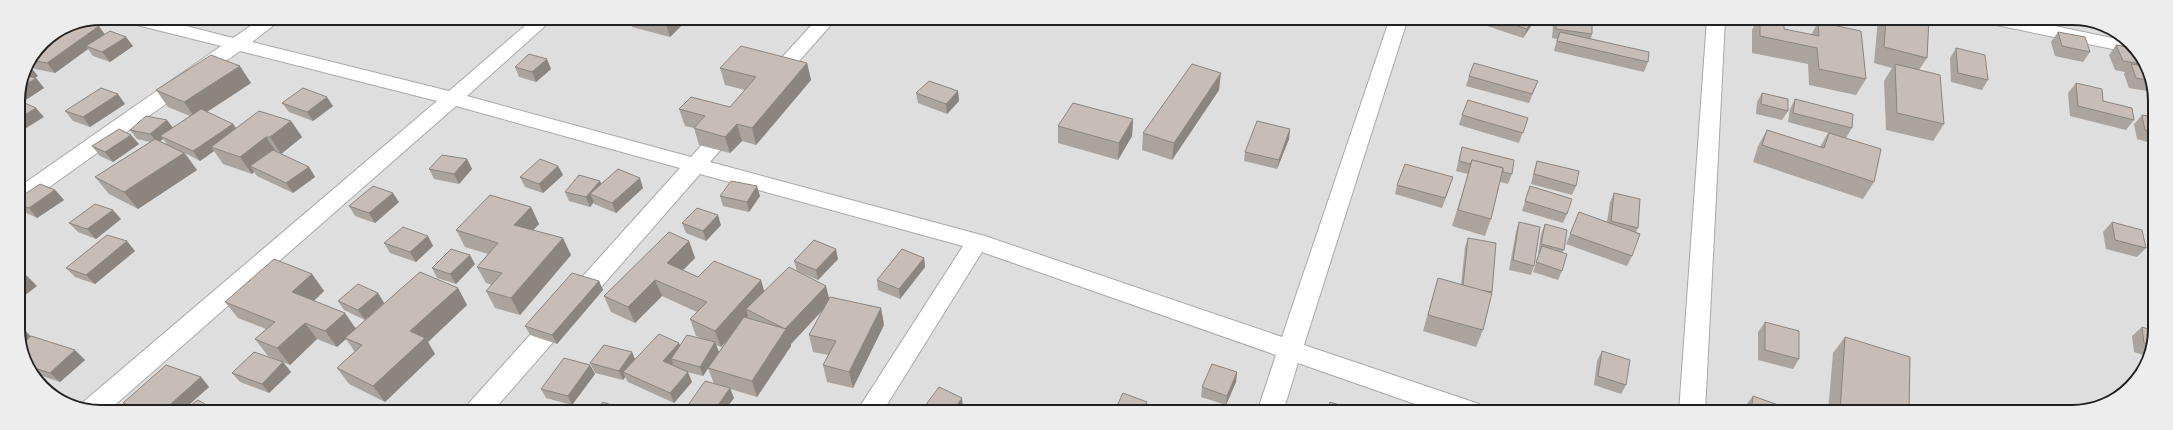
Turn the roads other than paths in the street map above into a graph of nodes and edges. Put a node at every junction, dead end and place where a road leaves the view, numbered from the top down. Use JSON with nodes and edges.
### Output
{"nodes":[{"id":1,"x":159,"y":25,"type":"edge"},
{"id":2,"x":264,"y":25,"type":"edge"},
{"id":3,"x":537,"y":25,"type":"edge"},
{"id":4,"x":822,"y":25,"type":"edge"},
{"id":5,"x":1398,"y":25,"type":"edge"},
{"id":6,"x":1716,"y":25,"type":"edge"},
{"id":7,"x":2024,"y":25,"type":"edge"},
{"id":8,"x":235,"y":45,"type":"junction"},
{"id":9,"x":2126,"y":47,"type":"edge"},
{"id":10,"x":758,"y":95,"type":"edge"},
{"id":11,"x":453,"y":99,"type":"junction"},
{"id":12,"x":742,"y":113,"type":"edge"},
{"id":13,"x":694,"y":166,"type":"junction"},
{"id":14,"x":25,"y":194,"type":"edge"},
{"id":15,"x":977,"y":242,"type":"junction"},
{"id":16,"x":1290,"y":350,"type":"junction"},
{"id":17,"x":98,"y":405,"type":"edge"},
{"id":18,"x":483,"y":405,"type":"edge"},
{"id":19,"x":874,"y":405,"type":"edge"},
{"id":20,"x":1272,"y":405,"type":"edge"},
{"id":21,"x":1450,"y":405,"type":"edge"},
{"id":22,"x":1692,"y":405,"type":"edge"}],
"edges":[{"from":1,"to":8,"type":"street"},
{"from":2,"to":8,"type":"street"},
{"from":3,"to":11,"type":"street"},
{"from":4,"to":10,"type":"street"},
{"from":5,"to":16,"type":"street"},
{"from":6,"to":22,"type":"street"},
{"from":7,"to":9,"type":"street"},
{"from":8,"to":11,"type":"street"},
{"from":8,"to":14,"type":"street"},
{"from":11,"to":13,"type":"street"},
{"from":11,"to":17,"type":"street"},
{"from":12,"to":13,"type":"street"},
{"from":13,"to":15,"type":"street"},
{"from":13,"to":18,"type":"street"},
{"from":15,"to":16,"type":"street"},
{"from":15,"to":19,"type":"street"},
{"from":16,"to":20,"type":"street"},
{"from":16,"to":21,"type":"street"}]}
